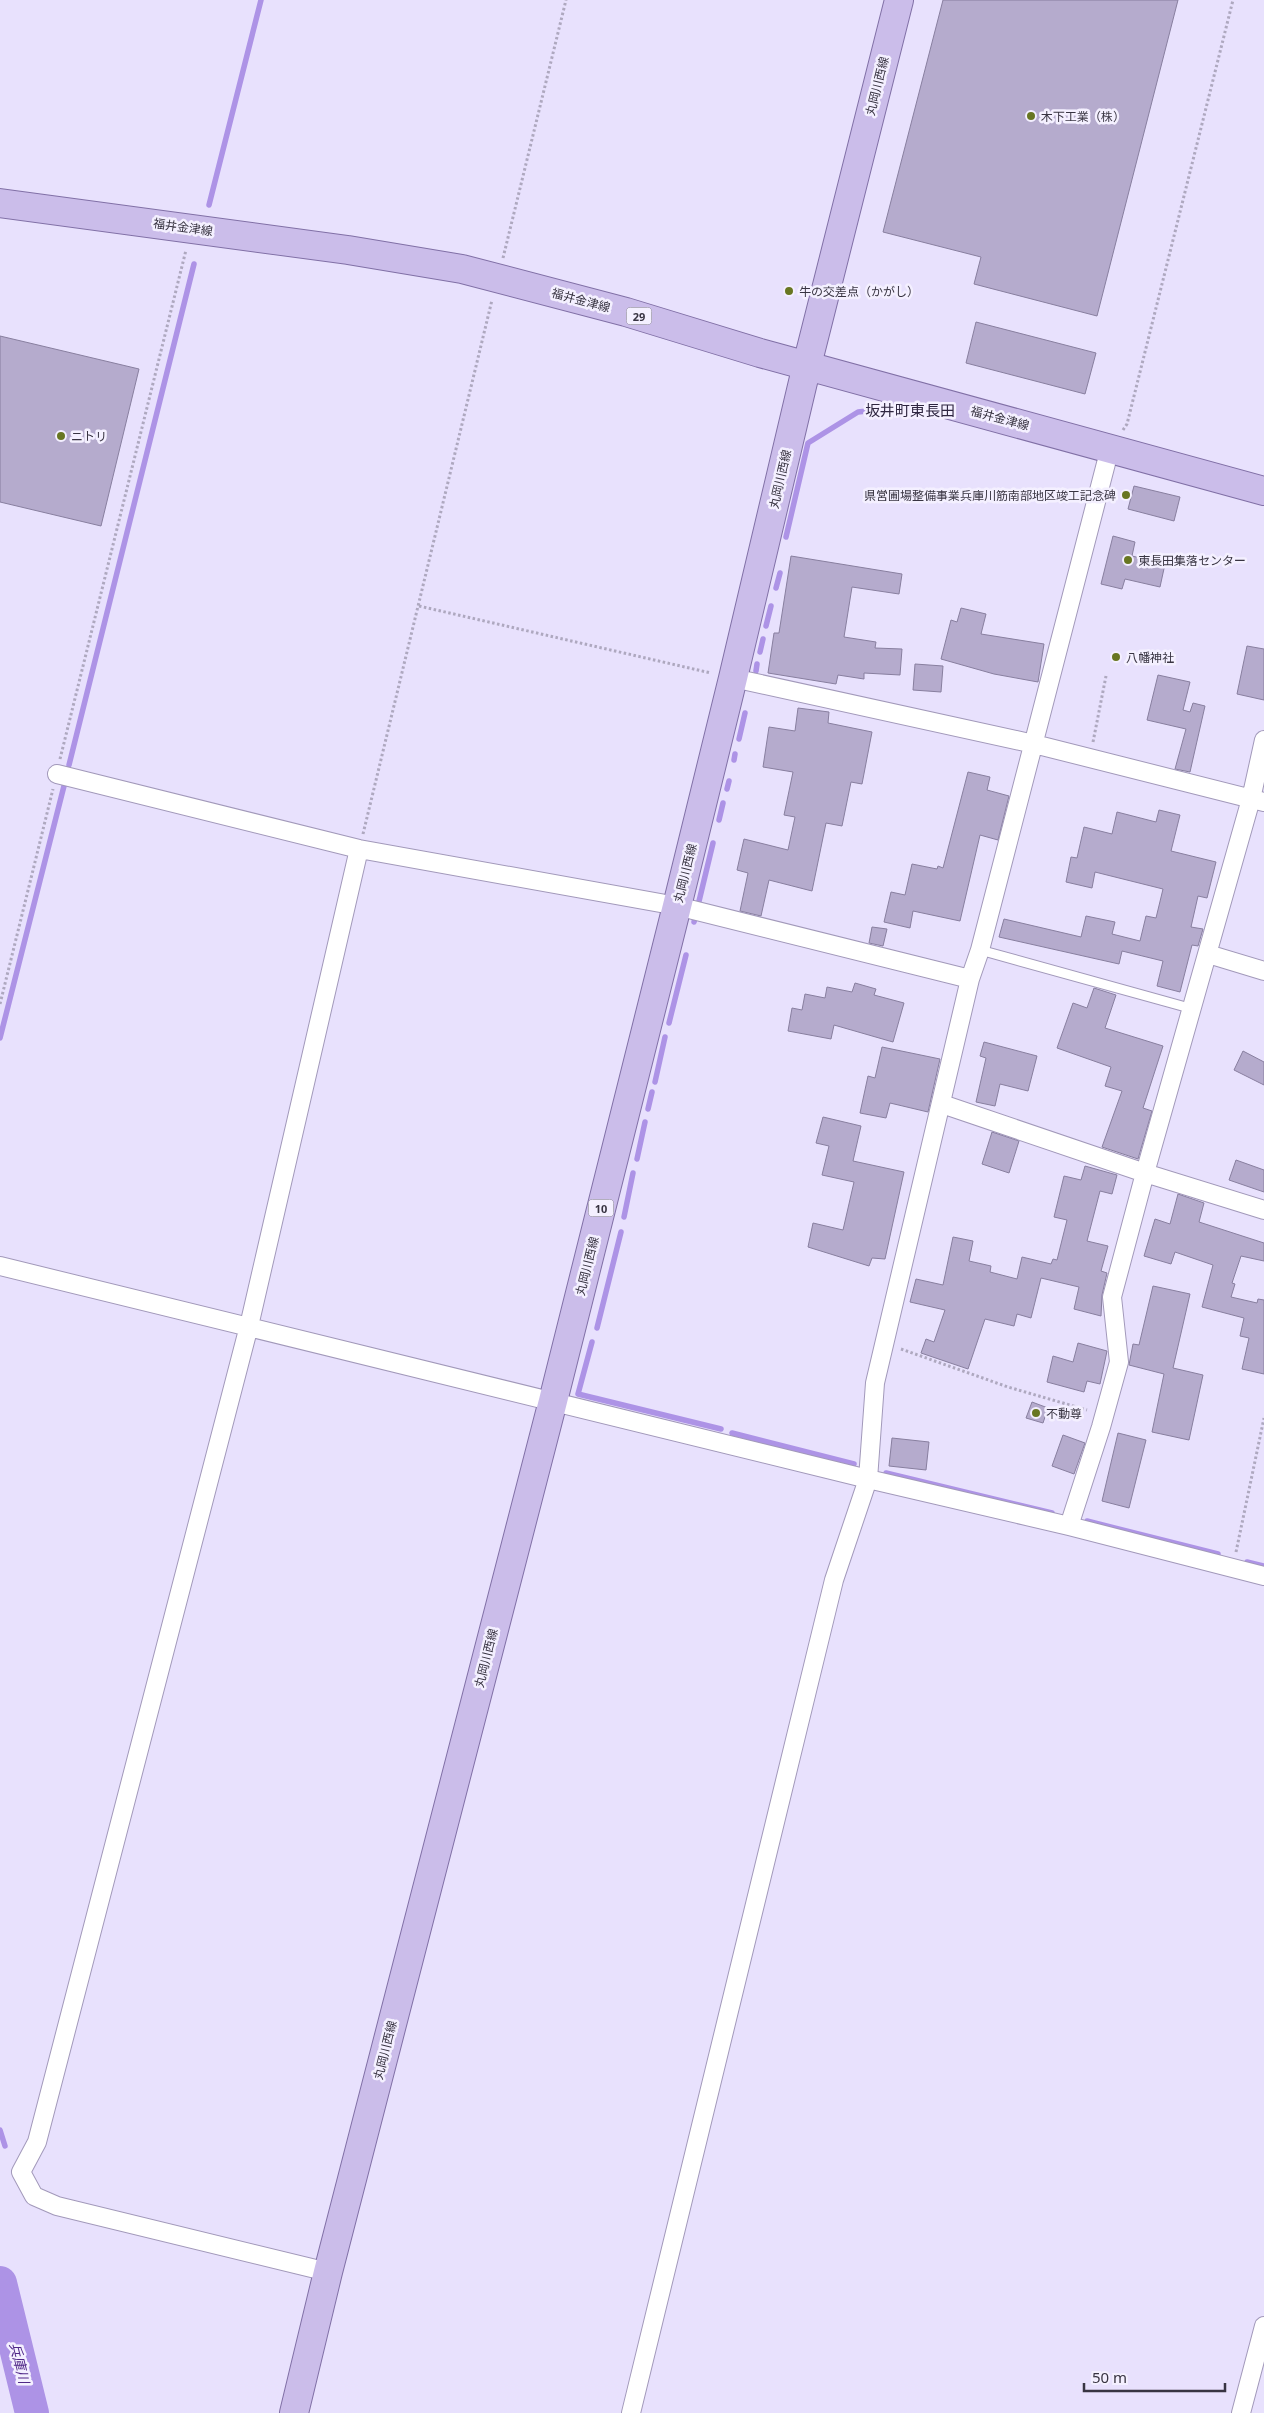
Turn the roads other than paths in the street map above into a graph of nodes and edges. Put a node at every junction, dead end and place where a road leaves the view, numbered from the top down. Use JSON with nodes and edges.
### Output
{"nodes":[{"id":1,"x":899,"y":0,"type":"edge"},
{"id":2,"x":0,"y":203,"type":"edge"},
{"id":3,"x":806,"y":365,"type":"junction"},
{"id":4,"x":1110,"y":448,"type":"junction"},
{"id":5,"x":1264,"y":491,"type":"edge"},
{"id":6,"x":734,"y":678,"type":"junction"},
{"id":7,"x":1264,"y":740,"type":"edge"},
{"id":8,"x":1034,"y":744,"type":"junction"},
{"id":9,"x":57,"y":774,"type":"road end"},
{"id":10,"x":1257,"y":801,"type":"edge"},
{"id":11,"x":359,"y":849,"type":"junction"},
{"id":12,"x":677,"y":906,"type":"junction"},
{"id":13,"x":980,"y":950,"type":"junction"},
{"id":14,"x":1208,"y":954,"type":"junction"},
{"id":15,"x":1264,"y":971,"type":"edge"},
{"id":16,"x":970,"y":979,"type":"junction"},
{"id":17,"x":1193,"y":1009,"type":"junction"},
{"id":18,"x":942,"y":1104,"type":"junction"},
{"id":19,"x":1144,"y":1173,"type":"junction"},
{"id":20,"x":1264,"y":1210,"type":"edge"},
{"id":21,"x":0,"y":1266,"type":"edge"},
{"id":22,"x":250,"y":1326,"type":"junction"},
{"id":23,"x":553,"y":1401,"type":"junction"},
{"id":24,"x":868,"y":1479,"type":"junction"},
{"id":25,"x":1069,"y":1526,"type":"junction"},
{"id":26,"x":1264,"y":1576,"type":"edge"},
{"id":27,"x":328,"y":2272,"type":"junction"},
{"id":28,"x":1264,"y":2326,"type":"edge"},
{"id":29,"x":294,"y":2413,"type":"edge"},
{"id":30,"x":631,"y":2413,"type":"edge"},
{"id":31,"x":1241,"y":2413,"type":"edge"}],
"edges":[{"from":1,"to":3,"type":"main road","name":"丸岡川西線","number":"10"},
{"from":2,"to":3,"type":"main road","name":"福井金津線","number":"29"},
{"from":3,"to":4,"type":"main road","name":"福井金津線","number":"29"},
{"from":3,"to":6,"type":"main road","name":"丸岡川西線","number":"10"},
{"from":4,"to":5,"type":"main road","name":"福井金津線","number":"29"},
{"from":4,"to":8,"type":"street"},
{"from":6,"to":8,"type":"street"},
{"from":6,"to":12,"type":"main road","name":"丸岡川西線","number":"10"},
{"from":7,"to":10,"type":"street"},
{"from":8,"to":10,"type":"street"},
{"from":8,"to":13,"type":"street"},
{"from":9,"to":11,"type":"street"},
{"from":10,"to":14,"type":"street"},
{"from":11,"to":12,"type":"street"},
{"from":11,"to":22,"type":"street"},
{"from":12,"to":16,"type":"street"},
{"from":12,"to":23,"type":"main road","name":"丸岡川西線","number":"10"},
{"from":13,"to":16,"type":"street"},
{"from":13,"to":17,"type":"lane"},
{"from":14,"to":15,"type":"street"},
{"from":14,"to":17,"type":"street"},
{"from":16,"to":18,"type":"street"},
{"from":17,"to":19,"type":"street"},
{"from":18,"to":19,"type":"street"},
{"from":18,"to":24,"type":"street"},
{"from":19,"to":20,"type":"street"},
{"from":19,"to":25,"type":"street"},
{"from":21,"to":22,"type":"street"},
{"from":22,"to":23,"type":"street"},
{"from":22,"to":27,"type":"street"},
{"from":23,"to":24,"type":"street"},
{"from":23,"to":27,"type":"main road","name":"丸岡川西線","number":"10"},
{"from":24,"to":25,"type":"street"},
{"from":24,"to":30,"type":"street"},
{"from":25,"to":26,"type":"street"},
{"from":27,"to":29,"type":"main road","name":"丸岡川西線","number":"10"},
{"from":28,"to":31,"type":"street"}]}
